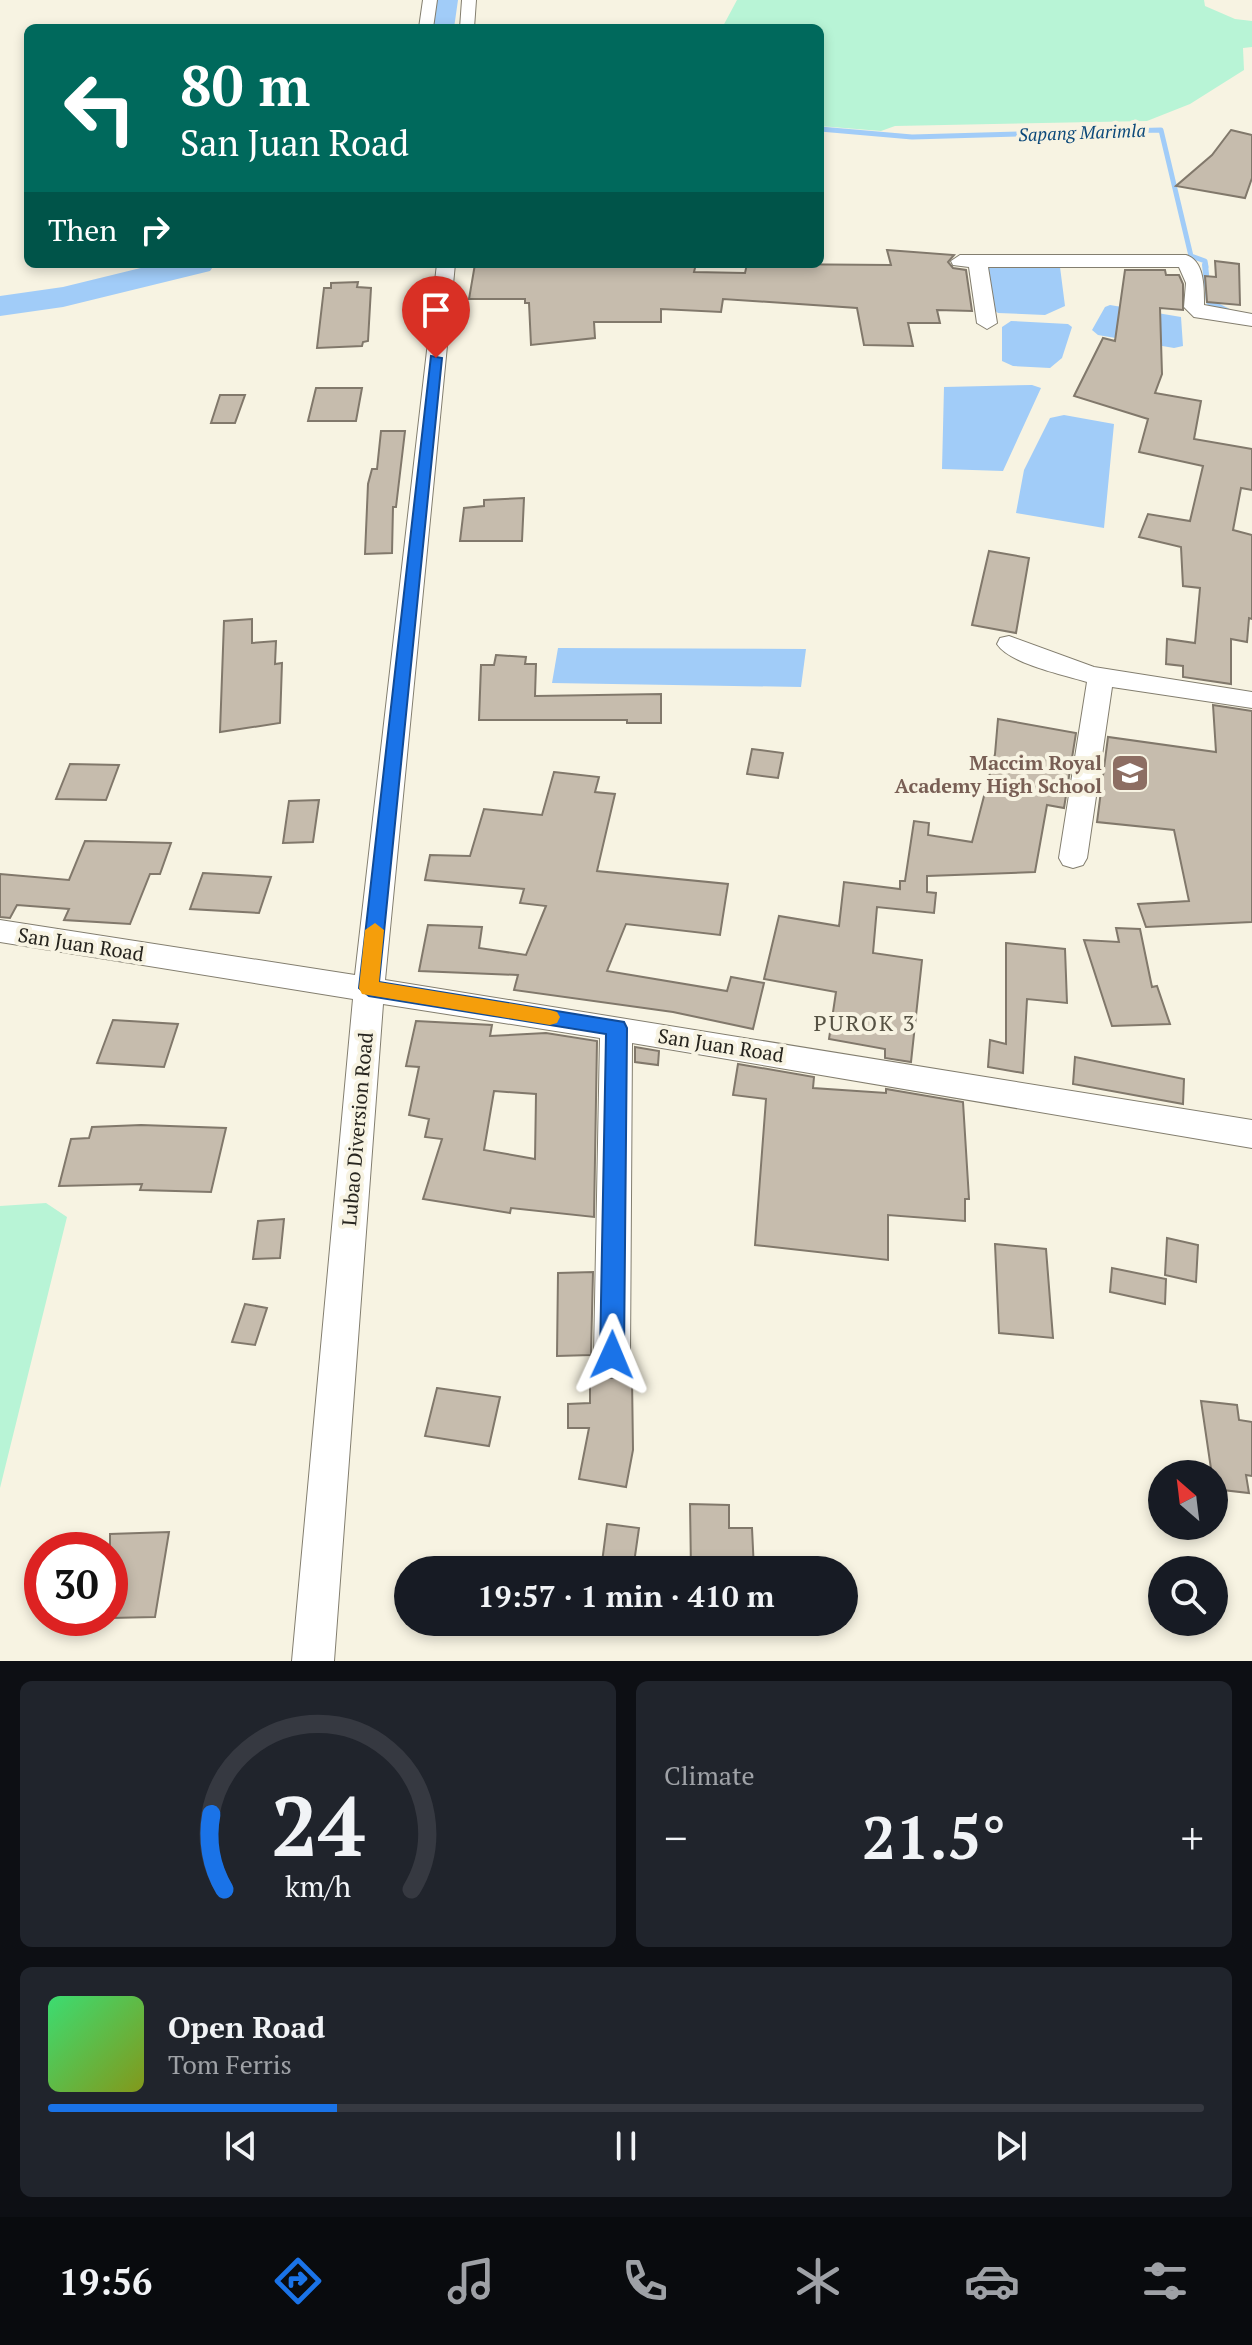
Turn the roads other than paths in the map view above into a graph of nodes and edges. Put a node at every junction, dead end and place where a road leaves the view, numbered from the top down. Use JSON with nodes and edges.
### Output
{"nodes":[{"id":1,"x":430,"y":0,"type":"edge"},
{"id":2,"x":469,"y":0,"type":"edge"},
{"id":3,"x":427,"y":24,"type":"edge"},
{"id":4,"x":467,"y":24,"type":"edge"},
{"id":5,"x":446,"y":268,"type":"edge"},
{"id":6,"x":1252,"y":320,"type":"edge"},
{"id":7,"x":987,"y":323,"type":"dead end"},
{"id":8,"x":1009,"y":644,"type":"dead end"},
{"id":9,"x":1101,"y":675,"type":"junction"},
{"id":10,"x":1252,"y":700,"type":"edge"},
{"id":11,"x":1073,"y":858,"type":"dead end"},
{"id":12,"x":0,"y":931,"type":"edge"},
{"id":13,"x":369,"y":988,"type":"junction"},
{"id":14,"x":616,"y":1028,"type":"junction"},
{"id":15,"x":1252,"y":1134,"type":"edge"},
{"id":16,"x":612,"y":1355,"type":"dead end"},
{"id":17,"x":313,"y":1661,"type":"edge"}],
"edges":[{"from":1,"to":3,"type":"street"},
{"from":2,"to":4,"type":"street"},
{"from":5,"to":13,"type":"street","name":"Lubao Diversion Road"},
{"from":6,"to":7,"type":"street"},
{"from":8,"to":9,"type":"street"},
{"from":9,"to":10,"type":"street"},
{"from":9,"to":11,"type":"street"},
{"from":12,"to":13,"type":"street","name":"San Juan Road"},
{"from":13,"to":14,"type":"street","name":"San Juan Road"},
{"from":13,"to":17,"type":"street","name":"Lubao Diversion Road"},
{"from":14,"to":15,"type":"street","name":"San Juan Road"},
{"from":14,"to":16,"type":"street"}]}
